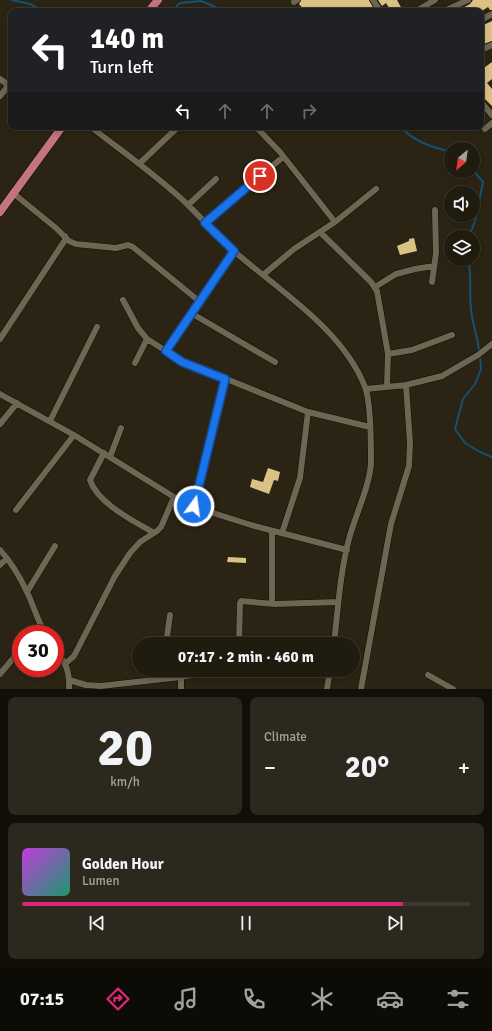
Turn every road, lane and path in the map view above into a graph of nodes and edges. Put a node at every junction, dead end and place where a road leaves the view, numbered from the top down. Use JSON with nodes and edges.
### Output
{"nodes":[{"id":1,"x":158,"y":0,"type":"edge"},
{"id":2,"x":435,"y":0,"type":"edge"},
{"id":3,"x":468,"y":0,"type":"edge"},
{"id":4,"x":151,"y":8,"type":"edge"},
{"id":5,"x":421,"y":8,"type":"edge"},
{"id":6,"x":451,"y":8,"type":"edge"},
{"id":7,"x":490,"y":46,"type":"edge"},
{"id":8,"x":492,"y":54,"type":"edge"},
{"id":9,"x":8,"y":88,"type":"edge"},
{"id":10,"x":0,"y":96,"type":"edge"},
{"id":11,"x":484,"y":106,"type":"edge"},
{"id":12,"x":492,"y":115,"type":"edge"},
{"id":13,"x":492,"y":123,"type":"edge"},
{"id":14,"x":485,"y":129,"type":"dead end"},
{"id":15,"x":60,"y":130,"type":"edge"},
{"id":16,"x":95,"y":130,"type":"edge"},
{"id":17,"x":175,"y":130,"type":"edge"},
{"id":18,"x":259,"y":130,"type":"edge"},
{"id":19,"x":283,"y":157,"type":"junction"},
{"id":20,"x":139,"y":164,"type":"junction"},
{"id":21,"x":216,"y":179,"type":"dead end"},
{"id":22,"x":376,"y":189,"type":"dead end"},
{"id":23,"x":13,"y":193,"type":"junction"},
{"id":24,"x":188,"y":205,"type":"junction"},
{"id":25,"x":435,"y":210,"type":"dead end"},
{"id":26,"x":0,"y":212,"type":"edge"},
{"id":27,"x":335,"y":222,"type":"junction"},
{"id":28,"x":205,"y":223,"type":"junction"},
{"id":29,"x":320,"y":232,"type":"junction"},
{"id":30,"x":65,"y":236,"type":"junction"},
{"id":31,"x":234,"y":251,"type":"junction"},
{"id":32,"x":434,"y":266,"type":"junction"},
{"id":33,"x":263,"y":275,"type":"junction"},
{"id":34,"x":432,"y":282,"type":"dead end"},
{"id":35,"x":375,"y":287,"type":"junction"},
{"id":36,"x":123,"y":300,"type":"dead end"},
{"id":37,"x":199,"y":301,"type":"junction"},
{"id":38,"x":191,"y":313,"type":"junction"},
{"id":39,"x":96,"y":327,"type":"dead end"},
{"id":40,"x":452,"y":335,"type":"dead end"},
{"id":41,"x":0,"y":338,"type":"edge"},
{"id":42,"x":147,"y":339,"type":"junction"},
{"id":43,"x":492,"y":344,"type":"edge"},
{"id":44,"x":166,"y":351,"type":"junction"},
{"id":45,"x":388,"y":354,"type":"junction"},
{"id":46,"x":275,"y":362,"type":"dead end"},
{"id":47,"x":136,"y":364,"type":"dead end"},
{"id":48,"x":225,"y":379,"type":"junction"},
{"id":49,"x":387,"y":386,"type":"junction"},
{"id":50,"x":406,"y":386,"type":"junction"},
{"id":51,"x":366,"y":389,"type":"junction"},
{"id":52,"x":0,"y":394,"type":"edge"},
{"id":53,"x":17,"y":403,"type":"junction"},
{"id":54,"x":308,"y":412,"type":"junction"},
{"id":55,"x":50,"y":421,"type":"junction"},
{"id":56,"x":0,"y":424,"type":"edge"},
{"id":57,"x":370,"y":427,"type":"junction"},
{"id":58,"x":121,"y":428,"type":"dead end"},
{"id":59,"x":74,"y":435,"type":"junction"},
{"id":60,"x":107,"y":455,"type":"junction"},
{"id":61,"x":174,"y":497,"type":"junction"},
{"id":62,"x":194,"y":506,"type":"junction"},
{"id":63,"x":16,"y":510,"type":"dead end"},
{"id":64,"x":272,"y":530,"type":"junction"},
{"id":65,"x":154,"y":533,"type":"junction"},
{"id":66,"x":282,"y":533,"type":"junction"},
{"id":67,"x":55,"y":546,"type":"dead end"},
{"id":68,"x":0,"y":550,"type":"edge"},
{"id":69,"x":347,"y":550,"type":"junction"},
{"id":70,"x":7,"y":558,"type":"junction"},
{"id":71,"x":0,"y":564,"type":"edge"},
{"id":72,"x":27,"y":592,"type":"junction"},
{"id":73,"x":338,"y":602,"type":"junction"},
{"id":74,"x":272,"y":603,"type":"junction"},
{"id":75,"x":170,"y":615,"type":"dead end"},
{"id":76,"x":40,"y":625,"type":"edge"},
{"id":77,"x":167,"y":637,"type":"edge"},
{"id":78,"x":239,"y":637,"type":"edge"},
{"id":79,"x":335,"y":637,"type":"edge"},
{"id":80,"x":12,"y":660,"type":"edge"},
{"id":81,"x":64,"y":660,"type":"edge"},
{"id":82,"x":66,"y":663,"type":"junction"},
{"id":83,"x":0,"y":674,"type":"edge"},
{"id":84,"x":428,"y":675,"type":"dead end"},
{"id":85,"x":181,"y":677,"type":"joint"},
{"id":86,"x":329,"y":677,"type":"edge"},
{"id":87,"x":160,"y":679,"type":"joint"},
{"id":88,"x":69,"y":680,"type":"junction"},
{"id":89,"x":68,"y":689,"type":"edge"},
{"id":90,"x":181,"y":689,"type":"edge"},
{"id":91,"x":327,"y":689,"type":"edge"},
{"id":92,"x":361,"y":689,"type":"edge"},
{"id":93,"x":453,"y":689,"type":"edge"}],
"edges":[{"from":1,"to":4,"type":"main road"},
{"from":2,"to":5,"type":"street"},
{"from":3,"to":6,"type":"street"},
{"from":7,"to":8,"type":"street"},
{"from":9,"to":10,"type":"street"},
{"from":11,"to":12,"type":"street"},
{"from":13,"to":14,"type":"street"},
{"from":15,"to":23,"type":"main road"},
{"from":16,"to":20,"type":"street"},
{"from":17,"to":20,"type":"street"},
{"from":18,"to":19,"type":"street"},
{"from":19,"to":27,"type":"street"},
{"from":19,"to":28,"type":"street"},
{"from":20,"to":24,"type":"street"},
{"from":21,"to":24,"type":"street"},
{"from":22,"to":27,"type":"street"},
{"from":23,"to":26,"type":"main road"},
{"from":23,"to":30,"type":"street"},
{"from":24,"to":28,"type":"street"},
{"from":25,"to":32,"type":"street"},
{"from":27,"to":29,"type":"street"},
{"from":28,"to":31,"type":"street"},
{"from":29,"to":33,"type":"street"},
{"from":29,"to":35,"type":"street"},
{"from":30,"to":37,"type":"street"},
{"from":30,"to":41,"type":"street"},
{"from":31,"to":33,"type":"street"},
{"from":31,"to":37,"type":"street"},
{"from":32,"to":34,"type":"street"},
{"from":32,"to":35,"type":"street"},
{"from":33,"to":51,"type":"street"},
{"from":35,"to":45,"type":"street"},
{"from":36,"to":42,"type":"street"},
{"from":37,"to":38,"type":"street"},
{"from":38,"to":44,"type":"street"},
{"from":38,"to":46,"type":"street"},
{"from":39,"to":55,"type":"street"},
{"from":40,"to":45,"type":"street"},
{"from":42,"to":44,"type":"street"},
{"from":42,"to":47,"type":"street"},
{"from":43,"to":50,"type":"street"},
{"from":44,"to":48,"type":"street"},
{"from":45,"to":49,"type":"street"},
{"from":48,"to":54,"type":"street"},
{"from":48,"to":62,"type":"street"},
{"from":49,"to":50,"type":"street"},
{"from":49,"to":51,"type":"street"},
{"from":50,"to":92,"type":"street"},
{"from":51,"to":57,"type":"street"},
{"from":52,"to":53,"type":"street"},
{"from":53,"to":55,"type":"street"},
{"from":53,"to":56,"type":"street"},
{"from":54,"to":57,"type":"street"},
{"from":54,"to":66,"type":"street"},
{"from":55,"to":59,"type":"street"},
{"from":57,"to":69,"type":"street"},
{"from":58,"to":60,"type":"street"},
{"from":59,"to":60,"type":"street"},
{"from":59,"to":63,"type":"street"},
{"from":60,"to":61,"type":"street"},
{"from":60,"to":65,"type":"street"},
{"from":61,"to":62,"type":"street"},
{"from":61,"to":65,"type":"street"},
{"from":62,"to":64,"type":"street"},
{"from":64,"to":66,"type":"street"},
{"from":64,"to":74,"type":"street"},
{"from":65,"to":82,"type":"street"},
{"from":66,"to":69,"type":"street"},
{"from":67,"to":72,"type":"street"},
{"from":68,"to":70,"type":"street"},
{"from":69,"to":73,"type":"street"},
{"from":70,"to":71,"type":"street"},
{"from":70,"to":72,"type":"street"},
{"from":72,"to":76,"type":"street"},
{"from":73,"to":74,"type":"street"},
{"from":73,"to":79,"type":"street"},
{"from":74,"to":78,"type":"street"},
{"from":75,"to":77,"type":"street"},
{"from":80,"to":83,"type":"street"},
{"from":81,"to":82,"type":"street"},
{"from":82,"to":88,"type":"street"},
{"from":84,"to":93,"type":"street"},
{"from":85,"to":87,"type":"street"},
{"from":85,"to":90,"type":"street"},
{"from":86,"to":91,"type":"street"},
{"from":87,"to":88,"type":"street"},
{"from":88,"to":89,"type":"street"}]}
